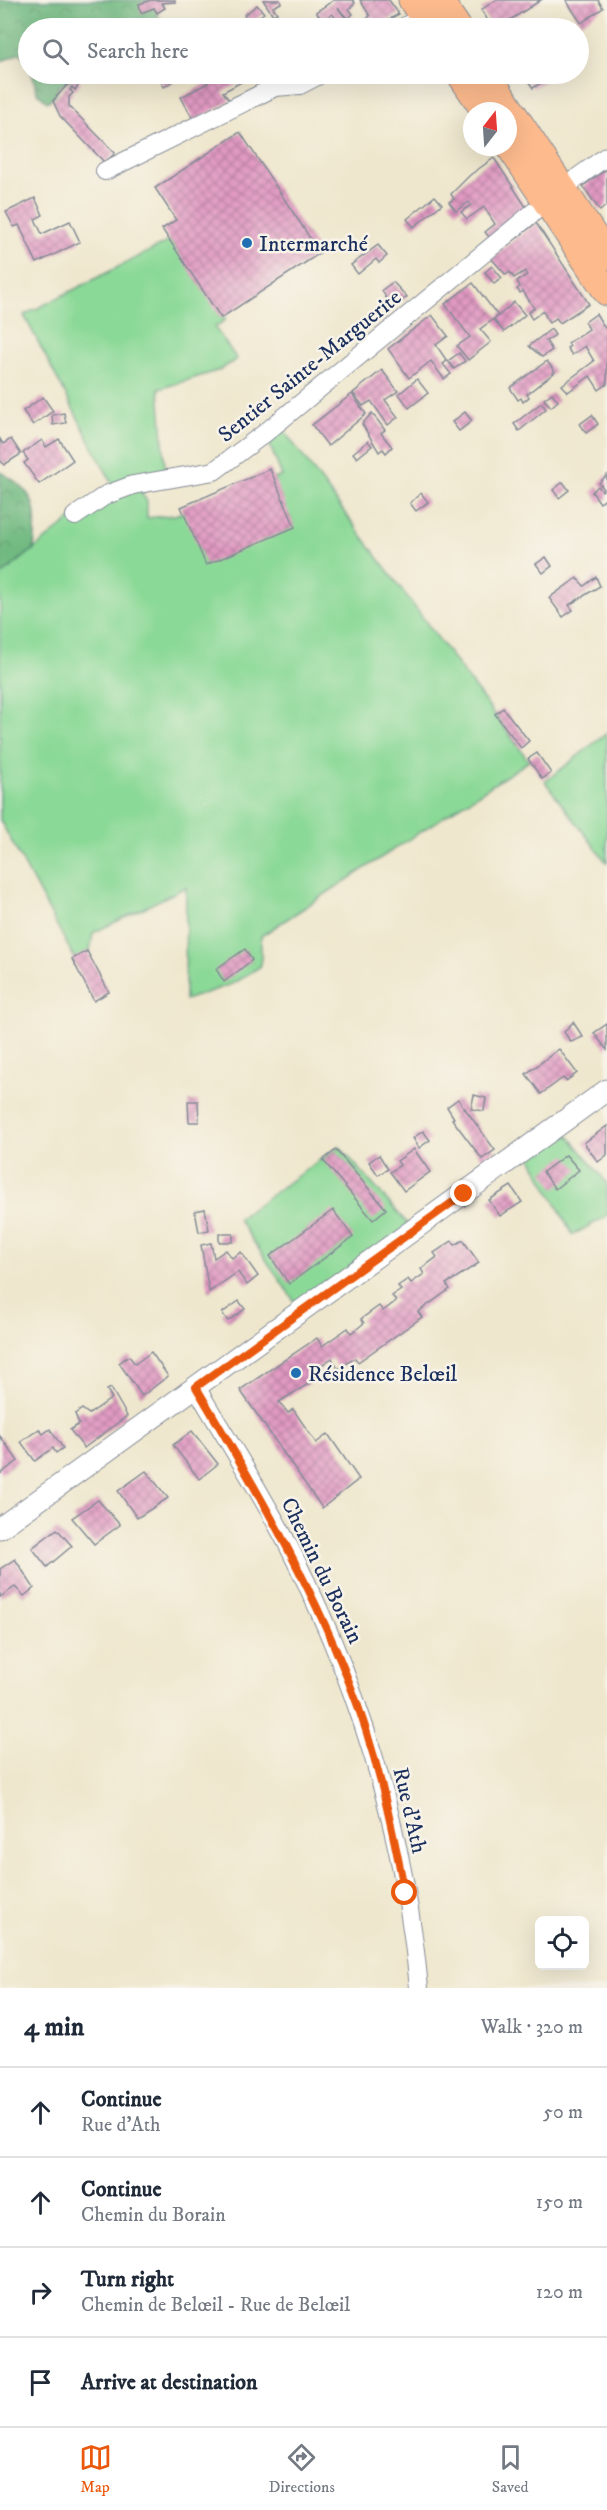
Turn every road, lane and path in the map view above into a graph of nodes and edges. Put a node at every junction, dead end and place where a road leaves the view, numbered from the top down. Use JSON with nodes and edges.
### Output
{"nodes":[{"id":1,"x":302,"y":84,"type":"edge"},
{"id":2,"x":467,"y":84,"type":"edge"},
{"id":3,"x":493,"y":84,"type":"edge"},
{"id":4,"x":479,"y":102,"type":"edge"},
{"id":5,"x":517,"y":154,"type":"edge"},
{"id":6,"x":607,"y":156,"type":"edge"},
{"id":7,"x":105,"y":171,"type":"dead end"},
{"id":8,"x":555,"y":195,"type":"junction"},
{"id":9,"x":607,"y":256,"type":"edge"},
{"id":10,"x":607,"y":292,"type":"edge"},
{"id":11,"x":75,"y":516,"type":"dead end"},
{"id":12,"x":607,"y":1090,"type":"edge"},
{"id":13,"x":196,"y":1387,"type":"junction"},
{"id":14,"x":0,"y":1528,"type":"edge"},
{"id":15,"x":372,"y":1750,"type":"joint"},
{"id":16,"x":419,"y":1988,"type":"edge"}],
"edges":[{"from":1,"to":7,"type":"street"},
{"from":2,"to":4,"type":"main road"},
{"from":3,"to":8,"type":"main road"},
{"from":5,"to":8,"type":"main road"},
{"from":6,"to":8,"type":"street","name":"Sentier Sainte-Marguerite"},
{"from":8,"to":9,"type":"main road"},
{"from":8,"to":10,"type":"main road"},
{"from":8,"to":11,"type":"street","name":"Sentier Sainte-Marguerite"},
{"from":12,"to":13,"type":"street"},
{"from":13,"to":14,"type":"street"},
{"from":13,"to":15,"type":"street","name":"Chemin du Borain"},
{"from":15,"to":16,"type":"street","name":"Rue d'Ath"}]}
